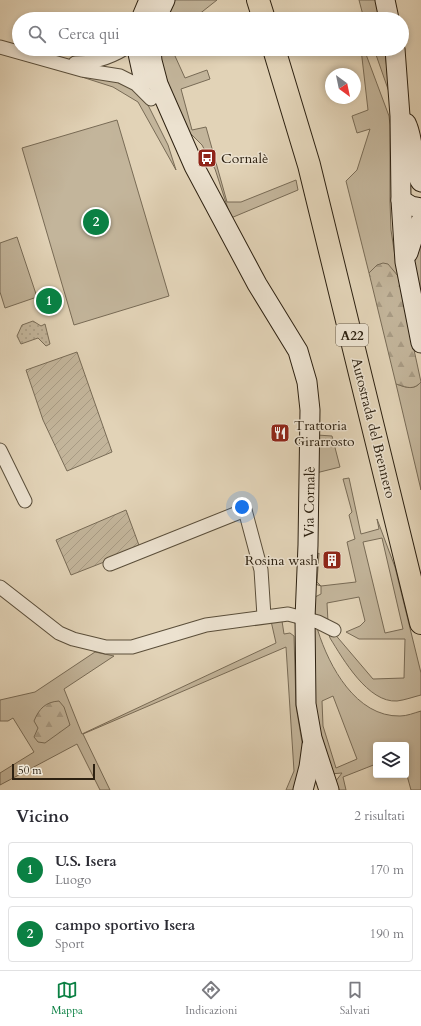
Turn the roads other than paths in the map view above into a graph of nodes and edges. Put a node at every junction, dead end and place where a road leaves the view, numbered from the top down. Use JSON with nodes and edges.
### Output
{"nodes":[{"id":1,"x":149,"y":0,"type":"edge"},
{"id":2,"x":165,"y":0,"type":"edge"},
{"id":3,"x":258,"y":0,"type":"edge"},
{"id":4,"x":273,"y":0,"type":"edge"},
{"id":5,"x":145,"y":12,"type":"edge"},
{"id":6,"x":159,"y":12,"type":"edge"},
{"id":7,"x":262,"y":12,"type":"edge"},
{"id":8,"x":277,"y":12,"type":"edge"},
{"id":9,"x":0,"y":47,"type":"edge"},
{"id":10,"x":12,"y":51,"type":"edge"},
{"id":11,"x":30,"y":56,"type":"edge"},
{"id":12,"x":111,"y":56,"type":"edge"},
{"id":13,"x":137,"y":56,"type":"edge"},
{"id":14,"x":141,"y":56,"type":"edge"},
{"id":15,"x":144,"y":56,"type":"edge"},
{"id":16,"x":146,"y":56,"type":"edge"},
{"id":17,"x":276,"y":56,"type":"edge"},
{"id":18,"x":290,"y":56,"type":"edge"},
{"id":19,"x":396,"y":56,"type":"edge"},
{"id":20,"x":107,"y":58,"type":"junction"},
{"id":21,"x":50,"y":62,"type":"junction"},
{"id":22,"x":116,"y":75,"type":"junction"},
{"id":23,"x":151,"y":99,"type":"junction"},
{"id":24,"x":400,"y":116,"type":"junction"},
{"id":25,"x":194,"y":166,"type":"junction"},
{"id":26,"x":421,"y":182,"type":"edge"},
{"id":27,"x":401,"y":200,"type":"junction"},
{"id":28,"x":421,"y":208,"type":"edge"},
{"id":29,"x":421,"y":221,"type":"edge"},
{"id":30,"x":405,"y":262,"type":"junction"},
{"id":31,"x":421,"y":343,"type":"edge"},
{"id":32,"x":0,"y":450,"type":"edge"},
{"id":33,"x":25,"y":501,"type":"dead end"},
{"id":34,"x":421,"y":562,"type":"edge"},
{"id":35,"x":110,"y":564,"type":"dead end"},
{"id":36,"x":0,"y":587,"type":"edge"},
{"id":37,"x":264,"y":616,"type":"junction"},
{"id":38,"x":305,"y":618,"type":"junction"},
{"id":39,"x":421,"y":623,"type":"edge"},
{"id":40,"x":334,"y":630,"type":"dead end"},
{"id":41,"x":312,"y":738,"type":"junction"},
{"id":42,"x":303,"y":790,"type":"edge"},
{"id":43,"x":329,"y":790,"type":"edge"}],
"edges":[{"from":1,"to":5,"type":"street"},
{"from":2,"to":6,"type":"street"},
{"from":3,"to":7,"type":"highway"},
{"from":4,"to":8,"type":"highway"},
{"from":9,"to":10,"type":"street"},
{"from":11,"to":21,"type":"street"},
{"from":12,"to":20,"type":"street"},
{"from":13,"to":20,"type":"street"},
{"from":14,"to":22,"type":"street"},
{"from":15,"to":23,"type":"street"},
{"from":16,"to":25,"type":"street"},
{"from":17,"to":39,"type":"highway","name":"Autostrada del Brennero","number":"A22"},
{"from":18,"to":34,"type":"highway","name":"Autostrada del Brennero","number":"A22"},
{"from":19,"to":24,"type":"street"},
{"from":20,"to":21,"type":"street"},
{"from":21,"to":22,"type":"street"},
{"from":22,"to":23,"type":"street"},
{"from":23,"to":25,"type":"street"},
{"from":24,"to":26,"type":"street"},
{"from":24,"to":27,"type":"street"},
{"from":25,"to":38,"type":"street","name":"Via Cornalè"},
{"from":27,"to":28,"type":"street"},
{"from":27,"to":30,"type":"street"},
{"from":29,"to":30,"type":"street"},
{"from":30,"to":31,"type":"street"},
{"from":32,"to":33,"type":"street"},
{"from":35,"to":37,"type":"street"},
{"from":36,"to":37,"type":"street"},
{"from":37,"to":38,"type":"street"},
{"from":38,"to":40,"type":"street"},
{"from":38,"to":41,"type":"street","name":"Via Cornalè"},
{"from":41,"to":42,"type":"street"},
{"from":41,"to":43,"type":"street"}]}
